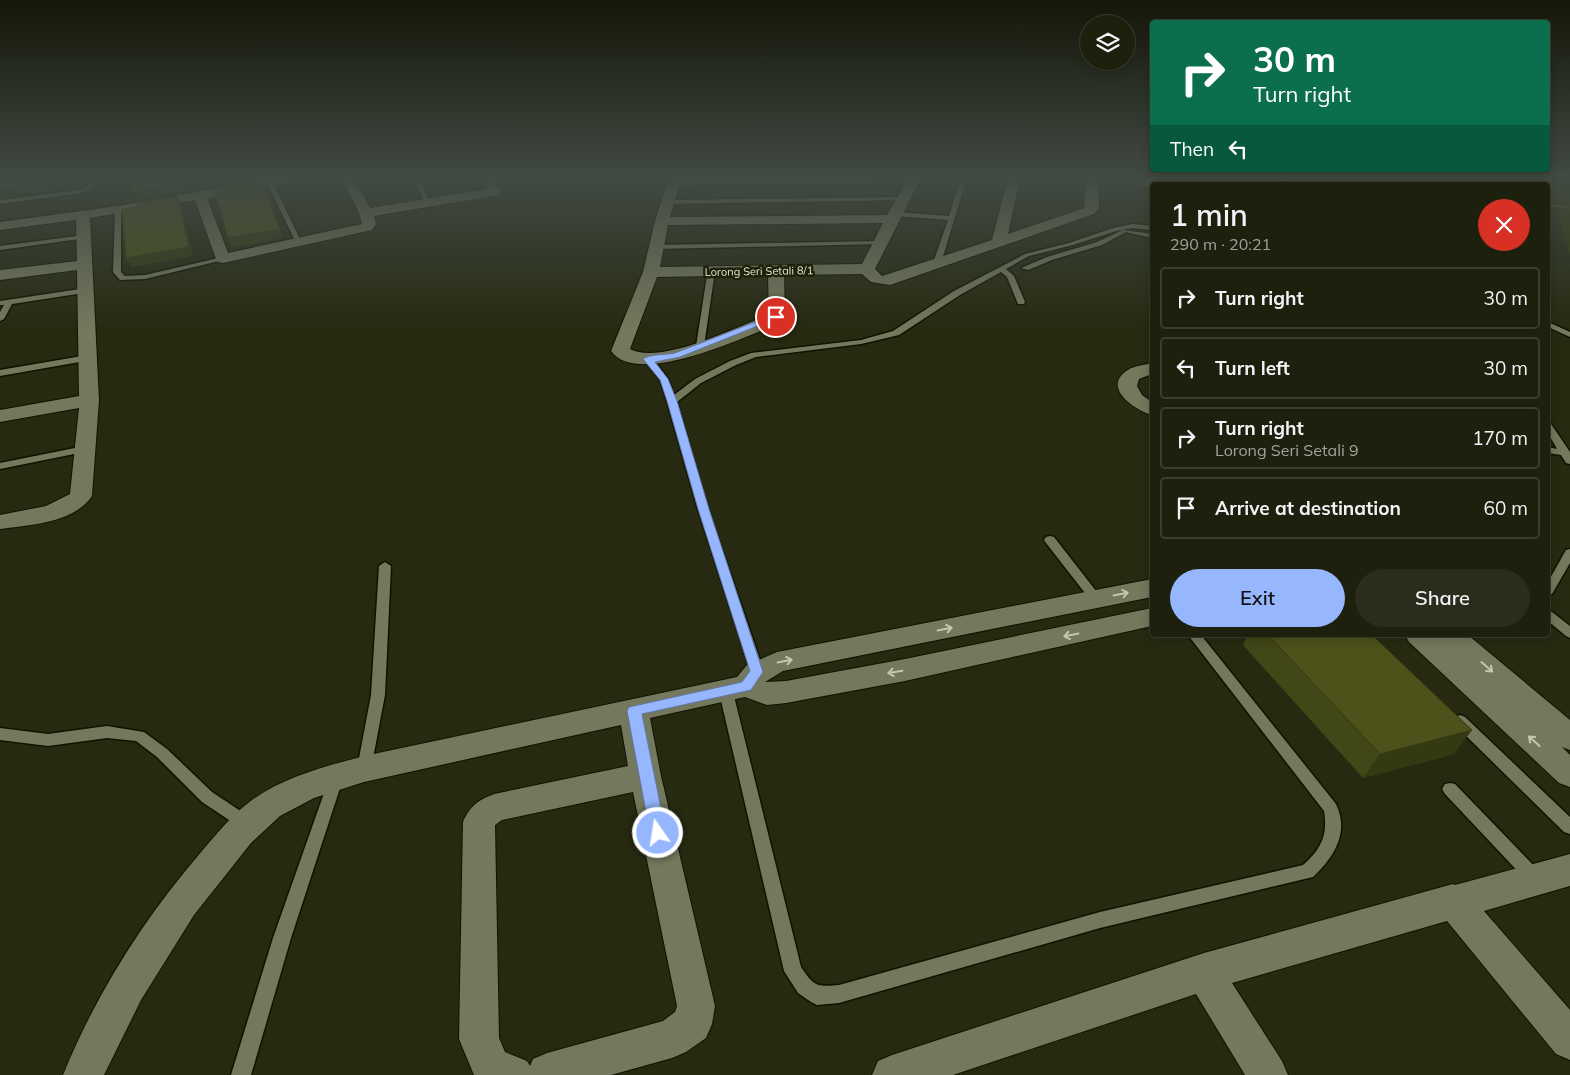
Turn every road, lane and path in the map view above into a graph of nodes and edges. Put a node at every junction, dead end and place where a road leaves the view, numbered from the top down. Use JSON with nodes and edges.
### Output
{"nodes":[{"id":1,"x":85,"y":228,"type":"edge"},
{"id":2,"x":118,"y":228,"type":"edge"},
{"id":3,"x":212,"y":228,"type":"edge"},
{"id":4,"x":292,"y":228,"type":"edge"},
{"id":5,"x":362,"y":228,"type":"edge"},
{"id":6,"x":660,"y":228,"type":"edge"},
{"id":7,"x":887,"y":228,"type":"edge"},
{"id":8,"x":949,"y":228,"type":"edge"},
{"id":9,"x":1002,"y":228,"type":"edge"},
{"id":10,"x":1038,"y":228,"type":"edge"},
{"id":11,"x":1125,"y":228,"type":"edge"},
{"id":12,"x":1119,"y":230,"type":"junction"},
{"id":13,"x":1150,"y":236,"type":"edge"},
{"id":14,"x":85,"y":237,"type":"junction"},
{"id":15,"x":999,"y":241,"type":"junction"},
{"id":16,"x":881,"y":242,"type":"junction"},
{"id":17,"x":299,"y":243,"type":"junction"},
{"id":18,"x":656,"y":247,"type":"junction"},
{"id":19,"x":0,"y":248,"type":"edge"},
{"id":20,"x":223,"y":259,"type":"junction"},
{"id":21,"x":937,"y":263,"type":"junction"},
{"id":22,"x":86,"y":264,"type":"junction"},
{"id":23,"x":867,"y":268,"type":"junction"},
{"id":24,"x":1025,"y":268,"type":"dead end"},
{"id":25,"x":1002,"y":270,"type":"junction"},
{"id":26,"x":711,"y":271,"type":"junction"},
{"id":27,"x":776,"y":271,"type":"junction"},
{"id":28,"x":650,"y":272,"type":"junction"},
{"id":29,"x":0,"y":275,"type":"edge"},
{"id":30,"x":87,"y":290,"type":"junction"},
{"id":31,"x":9,"y":302,"type":"junction"},
{"id":32,"x":1021,"y":302,"type":"dead end"},
{"id":33,"x":0,"y":303,"type":"edge"},
{"id":34,"x":0,"y":319,"type":"edge"},
{"id":35,"x":1550,"y":325,"type":"edge"},
{"id":36,"x":1570,"y":335,"type":"edge"},
{"id":37,"x":700,"y":346,"type":"junction"},
{"id":38,"x":88,"y":358,"type":"junction"},
{"id":39,"x":640,"y":358,"type":"junction"},
{"id":40,"x":1150,"y":369,"type":"edge"},
{"id":41,"x":0,"y":373,"type":"edge"},
{"id":42,"x":89,"y":400,"type":"junction"},
{"id":43,"x":672,"y":401,"type":"junction"},
{"id":44,"x":1150,"y":408,"type":"edge"},
{"id":45,"x":0,"y":416,"type":"edge"},
{"id":46,"x":1550,"y":429,"type":"edge"},
{"id":47,"x":85,"y":449,"type":"junction"},
{"id":48,"x":1550,"y":451,"type":"edge"},
{"id":49,"x":1568,"y":457,"type":"edge"},
{"id":50,"x":0,"y":466,"type":"edge"},
{"id":51,"x":0,"y":522,"type":"edge"},
{"id":52,"x":1050,"y":540,"type":"dead end"},
{"id":53,"x":1570,"y":553,"type":"edge"},
{"id":54,"x":385,"y":566,"type":"dead end"},
{"id":55,"x":1150,"y":588,"type":"edge"},
{"id":56,"x":1550,"y":588,"type":"edge"},
{"id":57,"x":1096,"y":599,"type":"junction"},
{"id":58,"x":1150,"y":617,"type":"edge"},
{"id":59,"x":1550,"y":617,"type":"edge"},
{"id":60,"x":1570,"y":633,"type":"edge"},
{"id":61,"x":1196,"y":637,"type":"edge"},
{"id":62,"x":1420,"y":637,"type":"edge"},
{"id":63,"x":1452,"y":637,"type":"edge"},
{"id":64,"x":749,"y":686,"type":"junction"},
{"id":65,"x":1449,"y":710,"type":"edge"},
{"id":66,"x":634,"y":711,"type":"junction"},
{"id":67,"x":0,"y":734,"type":"edge"},
{"id":68,"x":1570,"y":738,"type":"edge"},
{"id":69,"x":351,"y":772,"type":"junction"},
{"id":70,"x":1570,"y":774,"type":"edge"},
{"id":71,"x":646,"y":776,"type":"junction"},
{"id":72,"x":1450,"y":789,"type":"dead end"},
{"id":73,"x":247,"y":824,"type":"junction"},
{"id":74,"x":1570,"y":827,"type":"edge"},
{"id":75,"x":1570,"y":870,"type":"edge"},
{"id":76,"x":1535,"y":879,"type":"junction"},
{"id":77,"x":1453,"y":901,"type":"junction"},
{"id":78,"x":1204,"y":972,"type":"junction"},
{"id":79,"x":1570,"y":1040,"type":"edge"},
{"id":80,"x":903,"y":1073,"type":"edge"},
{"id":81,"x":83,"y":1075,"type":"edge"},
{"id":82,"x":241,"y":1075,"type":"edge"},
{"id":83,"x":535,"y":1075,"type":"edge"},
{"id":84,"x":1268,"y":1075,"type":"edge"}],
"edges":[{"from":1,"to":14,"type":"street"},
{"from":2,"to":20,"type":"lane"},
{"from":3,"to":20,"type":"street"},
{"from":4,"to":17,"type":"lane"},
{"from":5,"to":17,"type":"street"},
{"from":6,"to":18,"type":"street"},
{"from":7,"to":16,"type":"street"},
{"from":8,"to":21,"type":"lane"},
{"from":9,"to":15,"type":"street"},
{"from":10,"to":15,"type":"street"},
{"from":11,"to":12,"type":"lane"},
{"from":12,"to":13,"type":"lane"},
{"from":12,"to":24,"type":"lane"},
{"from":12,"to":25,"type":"lane"},
{"from":14,"to":19,"type":"lane"},
{"from":14,"to":22,"type":"street"},
{"from":15,"to":21,"type":"street"},
{"from":16,"to":18,"type":"lane"},
{"from":16,"to":23,"type":"street"},
{"from":17,"to":20,"type":"street"},
{"from":18,"to":28,"type":"street"},
{"from":21,"to":23,"type":"street"},
{"from":22,"to":29,"type":"street"},
{"from":22,"to":30,"type":"street"},
{"from":23,"to":27,"type":"street","name":"Lorong Seri Setali 8/1"},
{"from":25,"to":32,"type":"lane"},
{"from":25,"to":43,"type":"lane"},
{"from":26,"to":27,"type":"street","name":"Lorong Seri Setali 8/1"},
{"from":26,"to":28,"type":"street","name":"Lorong Seri Setali 8/1"},
{"from":26,"to":37,"type":"lane"},
{"from":27,"to":37,"type":"street"},
{"from":28,"to":39,"type":"street"},
{"from":30,"to":31,"type":"lane"},
{"from":30,"to":38,"type":"street"},
{"from":31,"to":33,"type":"lane"},
{"from":31,"to":34,"type":"lane"},
{"from":35,"to":36,"type":"lane"},
{"from":37,"to":39,"type":"street"},
{"from":38,"to":41,"type":"lane"},
{"from":38,"to":42,"type":"street"},
{"from":39,"to":43,"type":"lane"},
{"from":40,"to":44,"type":"street"},
{"from":42,"to":45,"type":"street"},
{"from":42,"to":47,"type":"street"},
{"from":43,"to":64,"type":"lane"},
{"from":46,"to":49,"type":"lane"},
{"from":47,"to":50,"type":"lane"},
{"from":47,"to":51,"type":"street"},
{"from":48,"to":49,"type":"lane"},
{"from":52,"to":57,"type":"lane"},
{"from":53,"to":56,"type":"lane"},
{"from":54,"to":69,"type":"lane"},
{"from":57,"to":55,"type":"street","one_way":true},
{"from":64,"to":57,"type":"street","one_way":true},
{"from":58,"to":64,"type":"street","one_way":true},
{"from":59,"to":60,"type":"lane"},
{"from":61,"to":64,"type":"lane"},
{"from":70,"to":62,"type":"street","one_way":true},
{"from":63,"to":68,"type":"street","one_way":true},
{"from":64,"to":66,"type":"street"},
{"from":65,"to":74,"type":"lane"},
{"from":66,"to":69,"type":"street"},
{"from":66,"to":71,"type":"street"},
{"from":67,"to":73,"type":"lane"},
{"from":69,"to":73,"type":"street"},
{"from":69,"to":82,"type":"lane"},
{"from":71,"to":83,"type":"street"},
{"from":71,"to":83,"type":"street"},
{"from":72,"to":76,"type":"lane"},
{"from":73,"to":81,"type":"street"},
{"from":75,"to":76,"type":"street"},
{"from":76,"to":77,"type":"street"},
{"from":77,"to":78,"type":"street"},
{"from":77,"to":79,"type":"street"},
{"from":78,"to":80,"type":"street"},
{"from":78,"to":84,"type":"street"}]}
